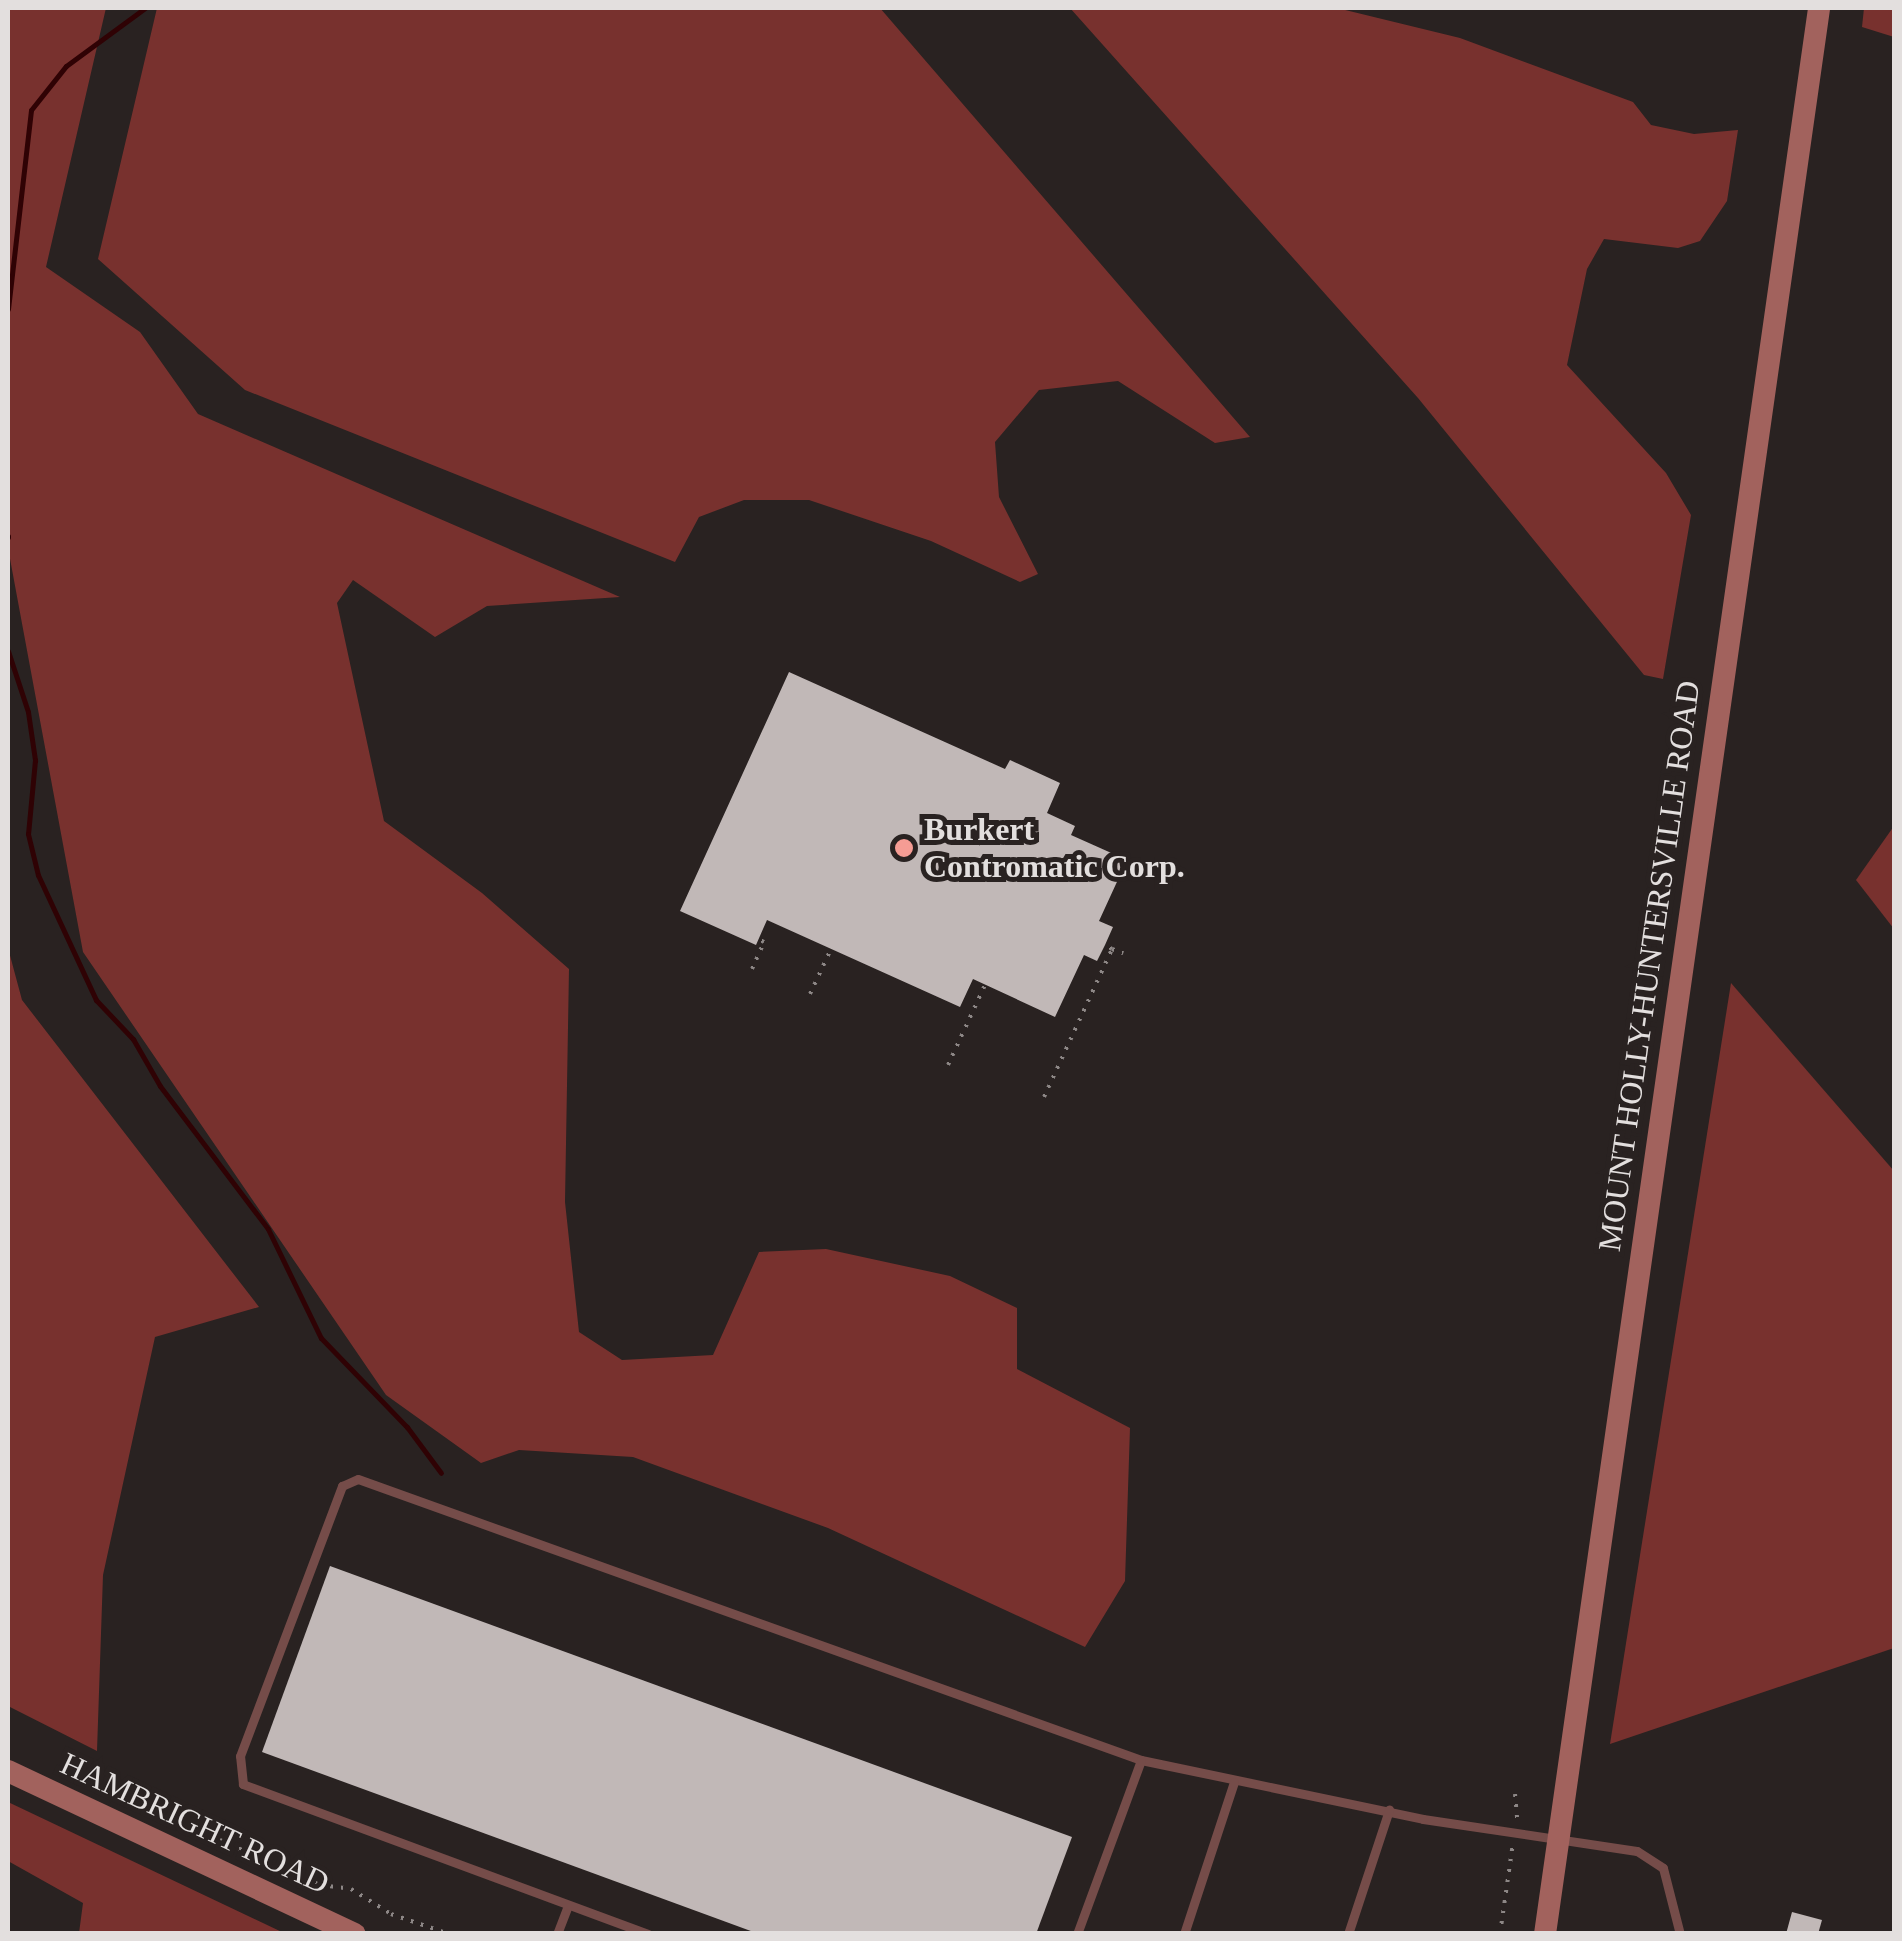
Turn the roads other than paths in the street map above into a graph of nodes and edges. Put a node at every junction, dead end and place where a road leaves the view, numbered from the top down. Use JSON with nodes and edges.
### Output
{"nodes":[{"id":1,"x":1820,"y":8,"type":"edge"},
{"id":2,"x":1141,"y":1760,"type":"junction"},
{"id":3,"x":8,"y":1771,"type":"edge"},
{"id":4,"x":1234,"y":1782,"type":"junction"},
{"id":5,"x":1388,"y":1810,"type":"junction"},
{"id":6,"x":1558,"y":1835,"type":"junction"},
{"id":7,"x":568,"y":1905,"type":"junction"},
{"id":8,"x":355,"y":1934,"type":"edge"},
{"id":9,"x":558,"y":1934,"type":"edge"},
{"id":10,"x":648,"y":1934,"type":"edge"},
{"id":11,"x":1078,"y":1934,"type":"edge"},
{"id":12,"x":1184,"y":1934,"type":"edge"},
{"id":13,"x":1348,"y":1934,"type":"edge"},
{"id":14,"x":1544,"y":1934,"type":"edge"},
{"id":15,"x":1680,"y":1934,"type":"edge"}],
"edges":[{"from":1,"to":6,"type":"main road","name":"MOUNT HOLLY-HUNTERSVILLE ROAD"},
{"from":2,"to":4,"type":"lane"},
{"from":2,"to":7,"type":"lane"},
{"from":2,"to":11,"type":"lane"},
{"from":3,"to":8,"type":"main road","name":"HAMBRIGHT ROAD"},
{"from":4,"to":5,"type":"lane"},
{"from":4,"to":12,"type":"lane"},
{"from":5,"to":6,"type":"lane"},
{"from":5,"to":13,"type":"lane"},
{"from":6,"to":14,"type":"main road","name":"MOUNT HOLLY-HUNTERSVILLE ROAD"},
{"from":6,"to":15,"type":"lane"},
{"from":7,"to":9,"type":"lane"},
{"from":7,"to":10,"type":"lane"}]}
